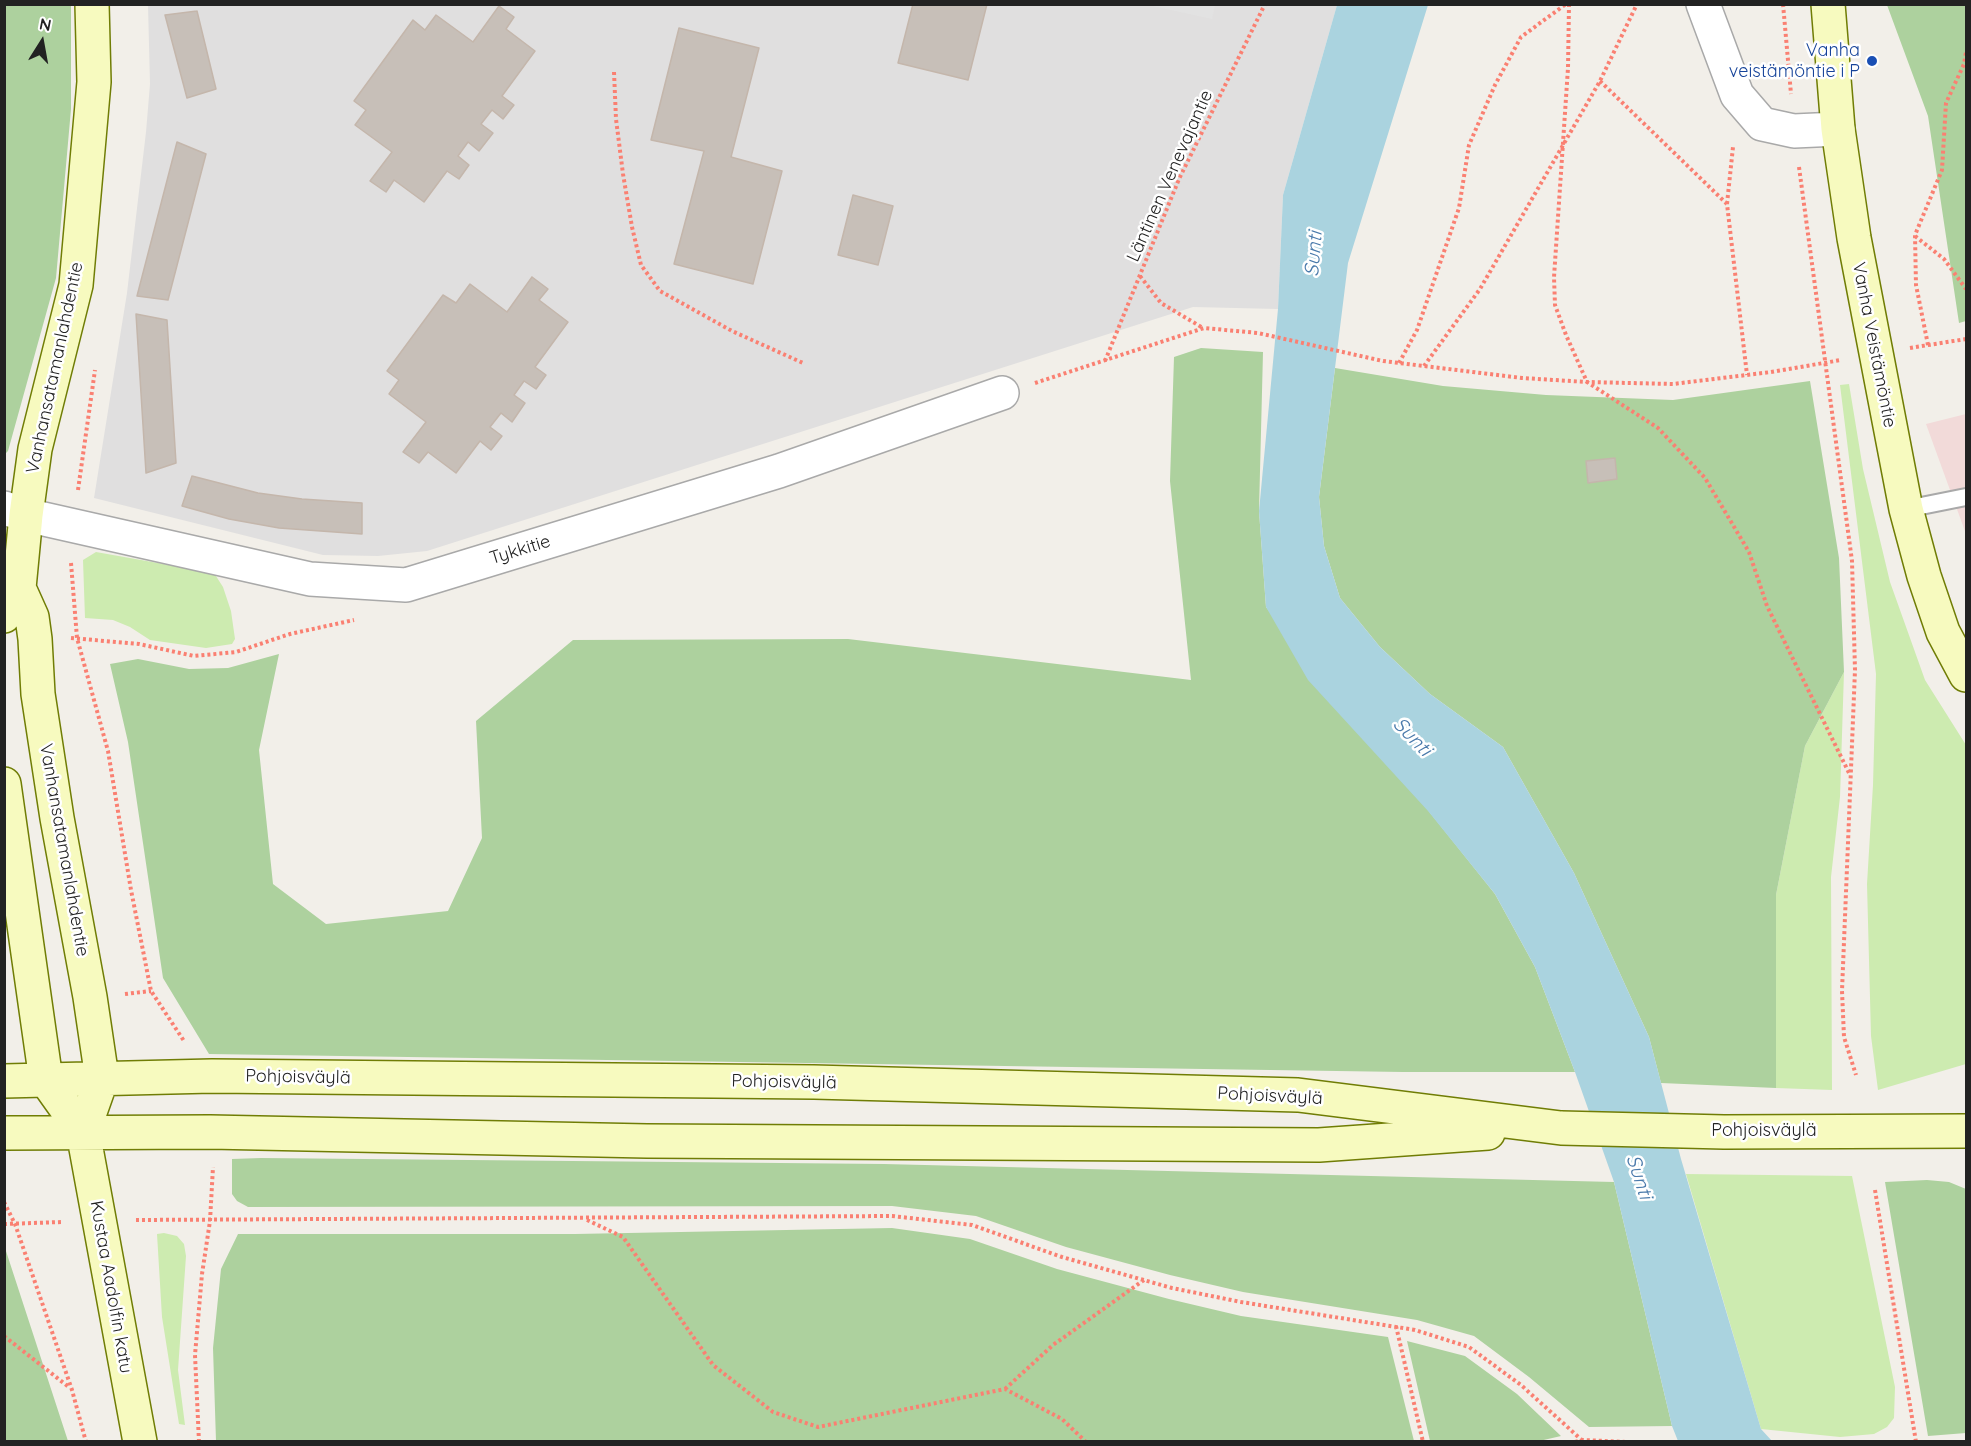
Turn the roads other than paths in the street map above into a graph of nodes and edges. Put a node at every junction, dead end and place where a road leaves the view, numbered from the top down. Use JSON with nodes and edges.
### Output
{"nodes":[{"id":1,"x":92,"y":4,"type":"edge"},
{"id":2,"x":1703,"y":4,"type":"edge"},
{"id":3,"x":1828,"y":4,"type":"edge"},
{"id":4,"x":1838,"y":129,"type":"junction"},
{"id":5,"x":1002,"y":393,"type":"road end"},
{"id":6,"x":1966,"y":497,"type":"edge"},
{"id":7,"x":1906,"y":509,"type":"junction"},
{"id":8,"x":15,"y":511,"type":"edge"},
{"id":9,"x":12,"y":602,"type":"edge"},
{"id":10,"x":1966,"y":675,"type":"edge"},
{"id":11,"x":4,"y":784,"type":"edge"},
{"id":12,"x":102,"y":1078,"type":"junction"},
{"id":13,"x":46,"y":1080,"type":"junction"},
{"id":14,"x":4,"y":1081,"type":"edge"},
{"id":15,"x":1562,"y":1128,"type":"junction"},
{"id":16,"x":1966,"y":1131,"type":"edge"},
{"id":17,"x":4,"y":1132,"type":"edge"},
{"id":18,"x":83,"y":1132,"type":"junction"},
{"id":19,"x":140,"y":1442,"type":"edge"}],
"edges":[{"from":1,"to":8,"type":"main road","name":"Vanhansatamanlahdentie"},
{"from":2,"to":4,"type":"street"},
{"from":3,"to":4,"type":"main road","name":"Vanha Veistämöntie"},
{"from":4,"to":7,"type":"main road","name":"Vanha Veistämöntie"},
{"from":5,"to":8,"type":"street","name":"Tykkitie"},
{"from":6,"to":7,"type":"lane"},
{"from":7,"to":10,"type":"main road","name":"Vanha Veistämöntie"},
{"from":8,"to":9,"type":"main road","name":"Vanhansatamanlahdentie"},
{"from":9,"to":12,"type":"main road","name":"Vanhansatamanlahdentie"},
{"from":11,"to":13,"type":"main road"},
{"from":12,"to":13,"type":"main road","name":"Pohjoisväylä"},
{"from":12,"to":15,"type":"main road","name":"Pohjoisväylä"},
{"from":12,"to":18,"type":"main road"},
{"from":13,"to":14,"type":"main road","name":"Pohjoisväylä"},
{"from":13,"to":18,"type":"main road"},
{"from":15,"to":16,"type":"main road","name":"Pohjoisväylä"},
{"from":15,"to":18,"type":"main road","name":"Pohjoisväylä"},
{"from":17,"to":18,"type":"main road","name":"Pohjoisväylä"},
{"from":18,"to":19,"type":"main road","name":"Kustaa Aadolfin katu"}]}
